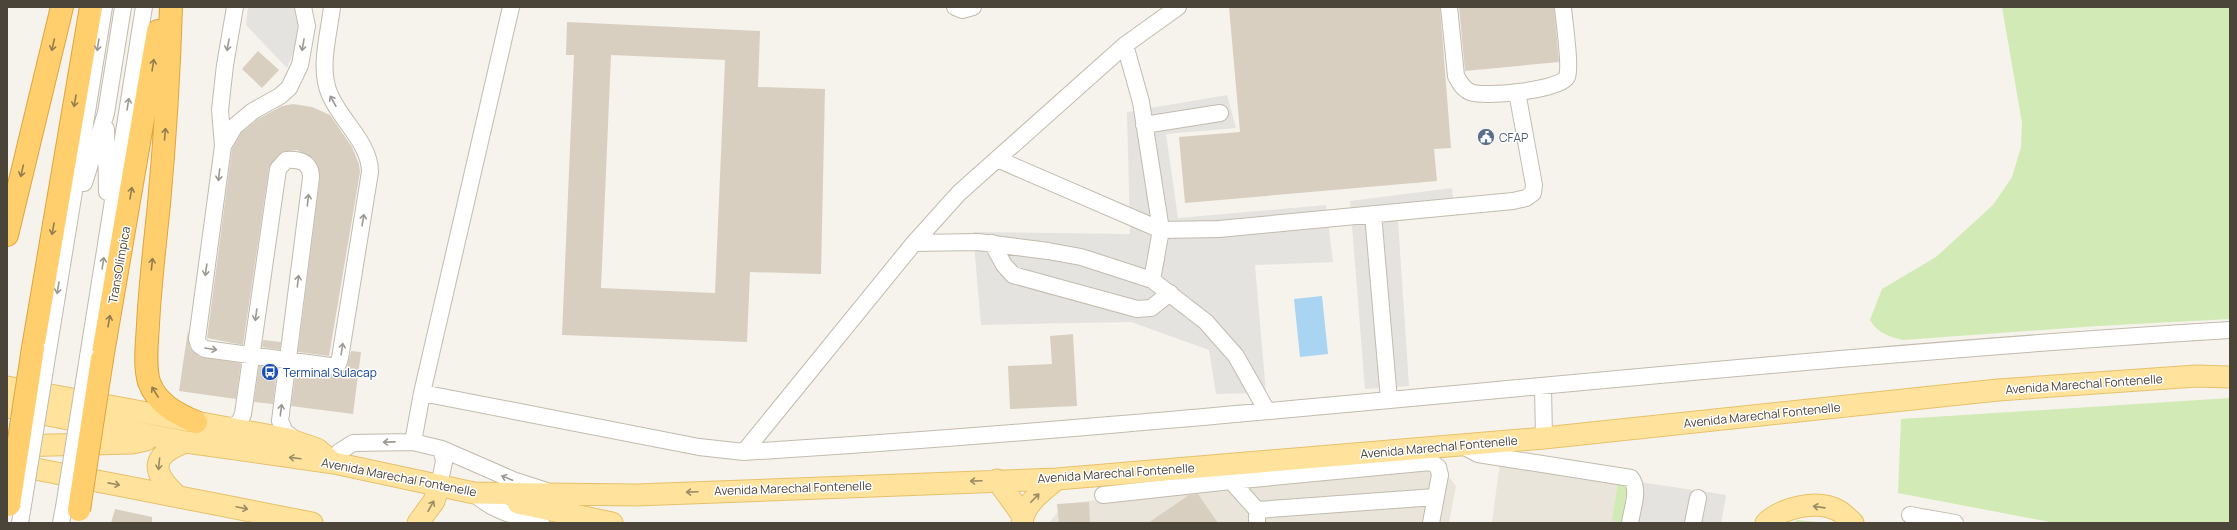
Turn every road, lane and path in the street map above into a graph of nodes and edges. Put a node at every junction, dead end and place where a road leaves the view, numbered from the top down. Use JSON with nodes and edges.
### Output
{"nodes":[{"id":1,"x":62,"y":7,"type":"edge"},
{"id":2,"x":91,"y":7,"type":"edge"},
{"id":3,"x":104,"y":7,"type":"edge"},
{"id":4,"x":123,"y":7,"type":"edge"},
{"id":5,"x":144,"y":7,"type":"edge"},
{"id":6,"x":162,"y":7,"type":"edge"},
{"id":7,"x":170,"y":7,"type":"edge"},
{"id":8,"x":235,"y":7,"type":"edge"},
{"id":9,"x":303,"y":7,"type":"edge"},
{"id":10,"x":332,"y":7,"type":"edge"},
{"id":11,"x":511,"y":7,"type":"edge"},
{"id":12,"x":955,"y":7,"type":"edge"},
{"id":13,"x":973,"y":7,"type":"edge"},
{"id":14,"x":1178,"y":7,"type":"edge"},
{"id":15,"x":1449,"y":7,"type":"edge"},
{"id":16,"x":1562,"y":7,"type":"edge"},
{"id":17,"x":1125,"y":45,"type":"junction"},
{"id":18,"x":1517,"y":92,"type":"junction"},
{"id":19,"x":106,"y":113,"type":"junction"},
{"id":20,"x":1220,"y":113,"type":"dead end"},
{"id":21,"x":1144,"y":125,"type":"junction"},
{"id":22,"x":223,"y":146,"type":"junction"},
{"id":23,"x":998,"y":159,"type":"junction"},
{"id":24,"x":1373,"y":214,"type":"junction"},
{"id":25,"x":1161,"y":230,"type":"junction"},
{"id":26,"x":7,"y":235,"type":"edge"},
{"id":27,"x":67,"y":236,"type":"junction"},
{"id":28,"x":107,"y":239,"type":"junction"},
{"id":29,"x":914,"y":243,"type":"junction"},
{"id":30,"x":992,"y":243,"type":"junction"},
{"id":31,"x":1152,"y":280,"type":"junction"},
{"id":32,"x":1170,"y":293,"type":"junction"},
{"id":33,"x":2230,"y":330,"type":"edge"},
{"id":34,"x":41,"y":349,"type":"junction"},
{"id":35,"x":251,"y":354,"type":"junction"},
{"id":36,"x":95,"y":358,"type":"junction"},
{"id":37,"x":288,"y":359,"type":"junction"},
{"id":38,"x":2230,"y":377,"type":"edge"},
{"id":39,"x":7,"y":387,"type":"edge"},
{"id":40,"x":1542,"y":387,"type":"junction"},
{"id":41,"x":422,"y":393,"type":"junction"},
{"id":42,"x":1388,"y":400,"type":"junction"},
{"id":43,"x":7,"y":407,"type":"edge"},
{"id":44,"x":1267,"y":411,"type":"junction"},
{"id":45,"x":196,"y":422,"type":"junction"},
{"id":46,"x":227,"y":428,"type":"junction"},
{"id":47,"x":164,"y":437,"type":"junction"},
{"id":48,"x":1544,"y":438,"type":"junction"},
{"id":49,"x":297,"y":441,"type":"junction"},
{"id":50,"x":186,"y":442,"type":"junction"},
{"id":51,"x":413,"y":442,"type":"junction"},
{"id":52,"x":1461,"y":445,"type":"junction"},
{"id":53,"x":7,"y":446,"type":"edge"},
{"id":54,"x":442,"y":449,"type":"junction"},
{"id":55,"x":744,"y":452,"type":"junction"},
{"id":56,"x":7,"y":463,"type":"edge"},
{"id":57,"x":334,"y":463,"type":"junction"},
{"id":58,"x":1057,"y":479,"type":"junction"},
{"id":59,"x":997,"y":480,"type":"junction"},
{"id":60,"x":1232,"y":480,"type":"junction"},
{"id":61,"x":439,"y":486,"type":"junction"},
{"id":62,"x":474,"y":493,"type":"junction"},
{"id":63,"x":1103,"y":495,"type":"dead end"},
{"id":64,"x":177,"y":496,"type":"junction"},
{"id":65,"x":1435,"y":498,"type":"junction"},
{"id":66,"x":1698,"y":498,"type":"dead end"},
{"id":67,"x":13,"y":506,"type":"edge"},
{"id":68,"x":73,"y":513,"type":"edge"},
{"id":69,"x":552,"y":513,"type":"edge"},
{"id":70,"x":1910,"y":515,"type":"dead end"},
{"id":71,"x":1257,"y":516,"type":"edge"},
{"id":72,"x":1022,"y":519,"type":"edge"},
{"id":73,"x":20,"y":523,"type":"edge"},
{"id":74,"x":61,"y":523,"type":"edge"},
{"id":75,"x":312,"y":523,"type":"edge"},
{"id":76,"x":418,"y":523,"type":"edge"},
{"id":77,"x":612,"y":523,"type":"edge"},
{"id":78,"x":1431,"y":523,"type":"edge"},
{"id":79,"x":1630,"y":523,"type":"edge"},
{"id":80,"x":1693,"y":523,"type":"edge"},
{"id":81,"x":1766,"y":523,"type":"edge"},
{"id":82,"x":1853,"y":523,"type":"edge"},
{"id":83,"x":1955,"y":523,"type":"edge"}],
"edges":[{"from":1,"to":26,"type":"highway","one_way":true},
{"from":2,"to":34,"type":"highway","one_way":true},
{"from":3,"to":27,"type":"street","one_way":true},
{"from":4,"to":19,"type":"street"},
{"from":28,"to":5,"type":"street","name":"TransOlímpica","one_way":true},
{"from":36,"to":6,"type":"highway","name":"TransOlímpica","one_way":true},
{"from":45,"to":7,"type":"highway","one_way":true},
{"from":8,"to":22,"type":"street","one_way":true},
{"from":9,"to":22,"type":"street","one_way":true},
{"from":37,"to":10,"type":"street","one_way":true},
{"from":11,"to":41,"type":"street"},
{"from":12,"to":13,"type":"street"},
{"from":14,"to":17,"type":"street"},
{"from":15,"to":18,"type":"street"},
{"from":16,"to":18,"type":"street"},
{"from":17,"to":21,"type":"street"},
{"from":17,"to":23,"type":"street"},
{"from":18,"to":24,"type":"street"},
{"from":19,"to":27,"type":"street"},
{"from":19,"to":28,"type":"street"},
{"from":20,"to":21,"type":"street"},
{"from":21,"to":25,"type":"street"},
{"from":22,"to":35,"type":"street","one_way":true},
{"from":23,"to":25,"type":"street"},
{"from":23,"to":29,"type":"street"},
{"from":24,"to":25,"type":"street"},
{"from":24,"to":42,"type":"street"},
{"from":25,"to":31,"type":"street"},
{"from":27,"to":34,"type":"street","one_way":true},
{"from":36,"to":28,"type":"street","name":"TransOlímpica","one_way":true},
{"from":29,"to":30,"type":"street"},
{"from":29,"to":55,"type":"street"},
{"from":30,"to":31,"type":"street"},
{"from":30,"to":32,"type":"street"},
{"from":31,"to":32,"type":"street"},
{"from":32,"to":44,"type":"street"},
{"from":33,"to":40,"type":"street"},
{"from":34,"to":67,"type":"highway","bridge":true},
{"from":35,"to":37,"type":"street"},
{"from":37,"to":35,"type":"street","one_way":true},
{"from":35,"to":46,"type":"street"},
{"from":36,"to":68,"type":"highway","name":"TransOlímpica","bridge":true},
{"from":49,"to":37,"type":"street","one_way":true},
{"from":38,"to":48,"type":"main road","name":"Avenida Marechal Fontenelle"},
{"from":39,"to":45,"type":"main road"},
{"from":40,"to":42,"type":"street"},
{"from":40,"to":48,"type":"street"},
{"from":41,"to":51,"type":"street"},
{"from":41,"to":55,"type":"street"},
{"from":42,"to":44,"type":"street"},
{"from":43,"to":47,"type":"main road","name":"Avenida Marechal Fontenelle"},
{"from":44,"to":55,"type":"street"},
{"from":45,"to":46,"type":"main road"},
{"from":46,"to":49,"type":"main road"},
{"from":47,"to":50,"type":"main road","name":"Avenida Marechal Fontenelle"},
{"from":47,"to":53,"type":"main road"},
{"from":48,"to":52,"type":"main road","name":"Avenida Marechal Fontenelle"},
{"from":49,"to":57,"type":"main road"},
{"from":57,"to":50,"type":"main road","name":"Avenida Marechal Fontenelle","one_way":true},
{"from":50,"to":64,"type":"main road","one_way":true},
{"from":51,"to":54,"type":"street"},
{"from":51,"to":57,"type":"street","one_way":true},
{"from":52,"to":58,"type":"main road","name":"Avenida Marechal Fontenelle"},
{"from":52,"to":79,"type":"street"},
{"from":54,"to":61,"type":"street"},
{"from":69,"to":54,"type":"street","one_way":true},
{"from":56,"to":64,"type":"main road","one_way":true},
{"from":57,"to":61,"type":"main road","name":"Avenida Marechal Fontenelle"},
{"from":58,"to":59,"type":"main road","name":"Avenida Marechal Fontenelle"},
{"from":72,"to":58,"type":"main road","one_way":true},
{"from":59,"to":69,"type":"main road","name":"Avenida Marechal Fontenelle","one_way":true},
{"from":59,"to":72,"type":"main road"},
{"from":60,"to":63,"type":"street"},
{"from":60,"to":65,"type":"street"},
{"from":60,"to":71,"type":"street"},
{"from":61,"to":62,"type":"main road","name":"Avenida Marechal Fontenelle"},
{"from":76,"to":61,"type":"main road","one_way":true},
{"from":62,"to":69,"type":"main road","name":"Avenida Marechal Fontenelle"},
{"from":62,"to":69,"type":"street"},
{"from":64,"to":75,"type":"main road","one_way":true},
{"from":65,"to":71,"type":"street"},
{"from":65,"to":78,"type":"street"},
{"from":66,"to":80,"type":"street"},
{"from":67,"to":73,"type":"street"},
{"from":68,"to":74,"type":"street","name":"TransOlímpica"},
{"from":69,"to":77,"type":"main road"},
{"from":70,"to":83,"type":"street"},
{"from":82,"to":81,"type":"main road","one_way":true}]}
